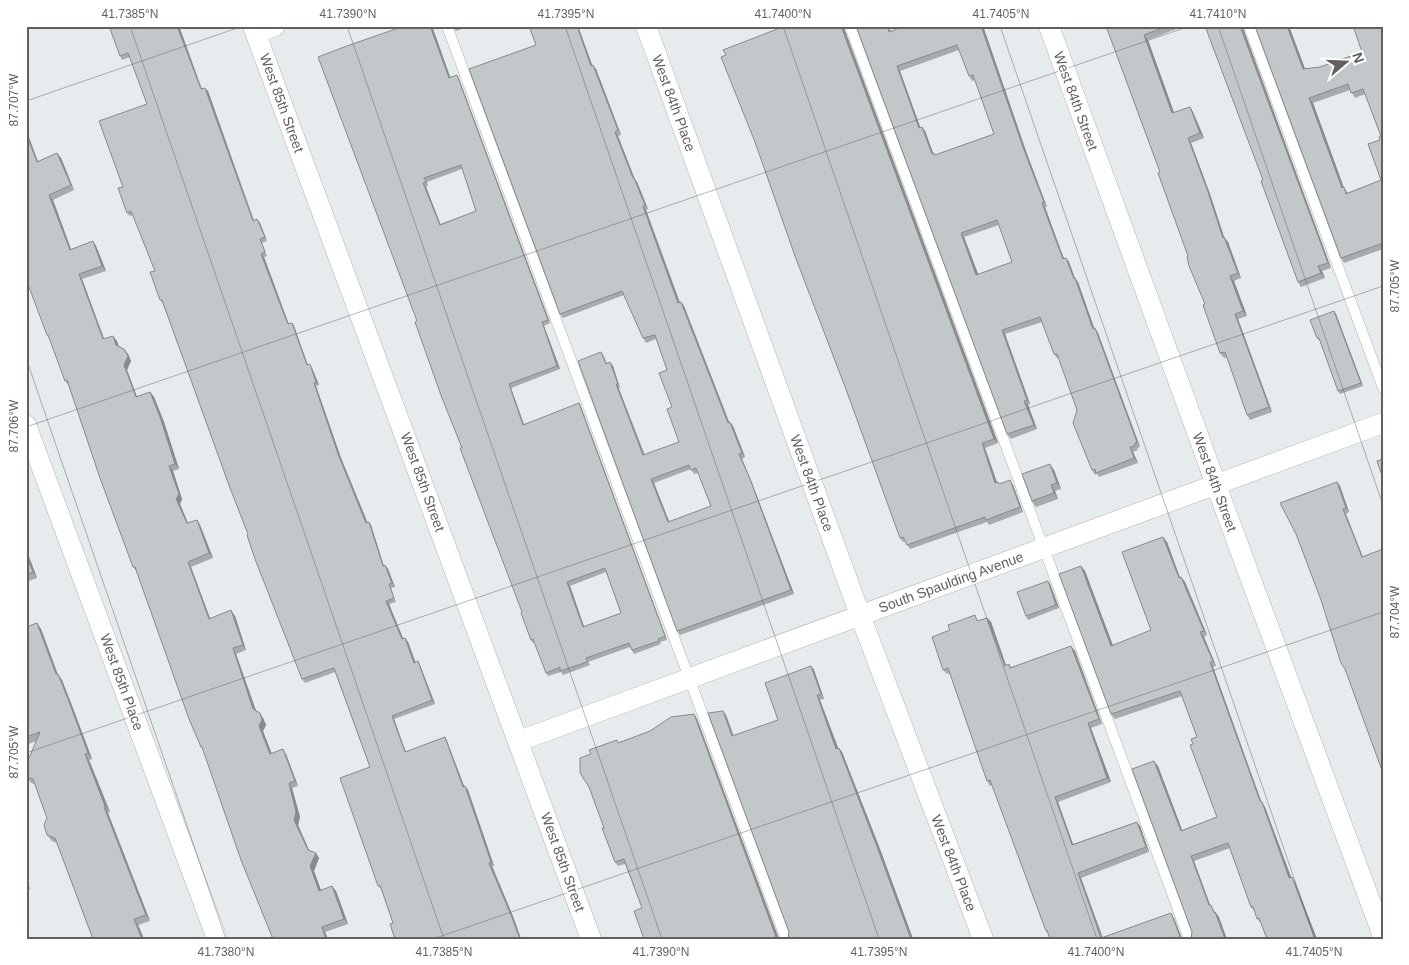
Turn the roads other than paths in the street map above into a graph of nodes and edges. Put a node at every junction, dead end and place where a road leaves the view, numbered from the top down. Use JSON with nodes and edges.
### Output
{"nodes":[{"id":1,"x":276,"y":26,"type":"edge"},
{"id":2,"x":447,"y":26,"type":"edge"},
{"id":3,"x":646,"y":26,"type":"edge"},
{"id":4,"x":850,"y":26,"type":"edge"},
{"id":5,"x":1049,"y":26,"type":"edge"},
{"id":6,"x":1249,"y":26,"type":"edge"},
{"id":7,"x":255,"y":30,"type":"edge"},
{"id":8,"x":1383,"y":388,"type":"edge"},
{"id":9,"x":1383,"y":423,"type":"edge"},
{"id":10,"x":26,"y":425,"type":"edge"},
{"id":11,"x":31,"y":452,"type":"edge"},
{"id":12,"x":1216,"y":484,"type":"junction"},
{"id":13,"x":1044,"y":547,"type":"junction"},
{"id":14,"x":860,"y":615,"type":"junction"},
{"id":15,"x":688,"y":678,"type":"junction"},
{"id":16,"x":518,"y":740,"type":"junction"},
{"id":17,"x":1383,"y":936,"type":"edge"},
{"id":18,"x":217,"y":939,"type":"edge"},
{"id":19,"x":591,"y":939,"type":"edge"},
{"id":20,"x":786,"y":939,"type":"edge"},
{"id":21,"x":982,"y":939,"type":"edge"},
{"id":22,"x":1189,"y":939,"type":"edge"}],
"edges":[{"from":1,"to":7,"type":"street"},
{"from":2,"to":15,"type":"lane"},
{"from":3,"to":14,"type":"street","name":"West 84th Place"},
{"from":4,"to":13,"type":"lane"},
{"from":5,"to":12,"type":"street","name":"West 84th Street"},
{"from":6,"to":8,"type":"lane"},
{"from":7,"to":16,"type":"street","name":"West 85th Street"},
{"from":9,"to":12,"type":"street","name":"South Spaulding Avenue"},
{"from":10,"to":11,"type":"street","name":"West 85th Place"},
{"from":11,"to":18,"type":"street","name":"West 85th Place"},
{"from":12,"to":13,"type":"street","name":"South Spaulding Avenue"},
{"from":12,"to":17,"type":"street","name":"West 84th Street"},
{"from":13,"to":14,"type":"street","name":"South Spaulding Avenue"},
{"from":13,"to":22,"type":"lane"},
{"from":14,"to":15,"type":"street","name":"South Spaulding Avenue"},
{"from":14,"to":21,"type":"street","name":"West 84th Place"},
{"from":15,"to":16,"type":"street","name":"South Spaulding Avenue"},
{"from":15,"to":20,"type":"lane"},
{"from":16,"to":19,"type":"street","name":"West 85th Street"}]}
